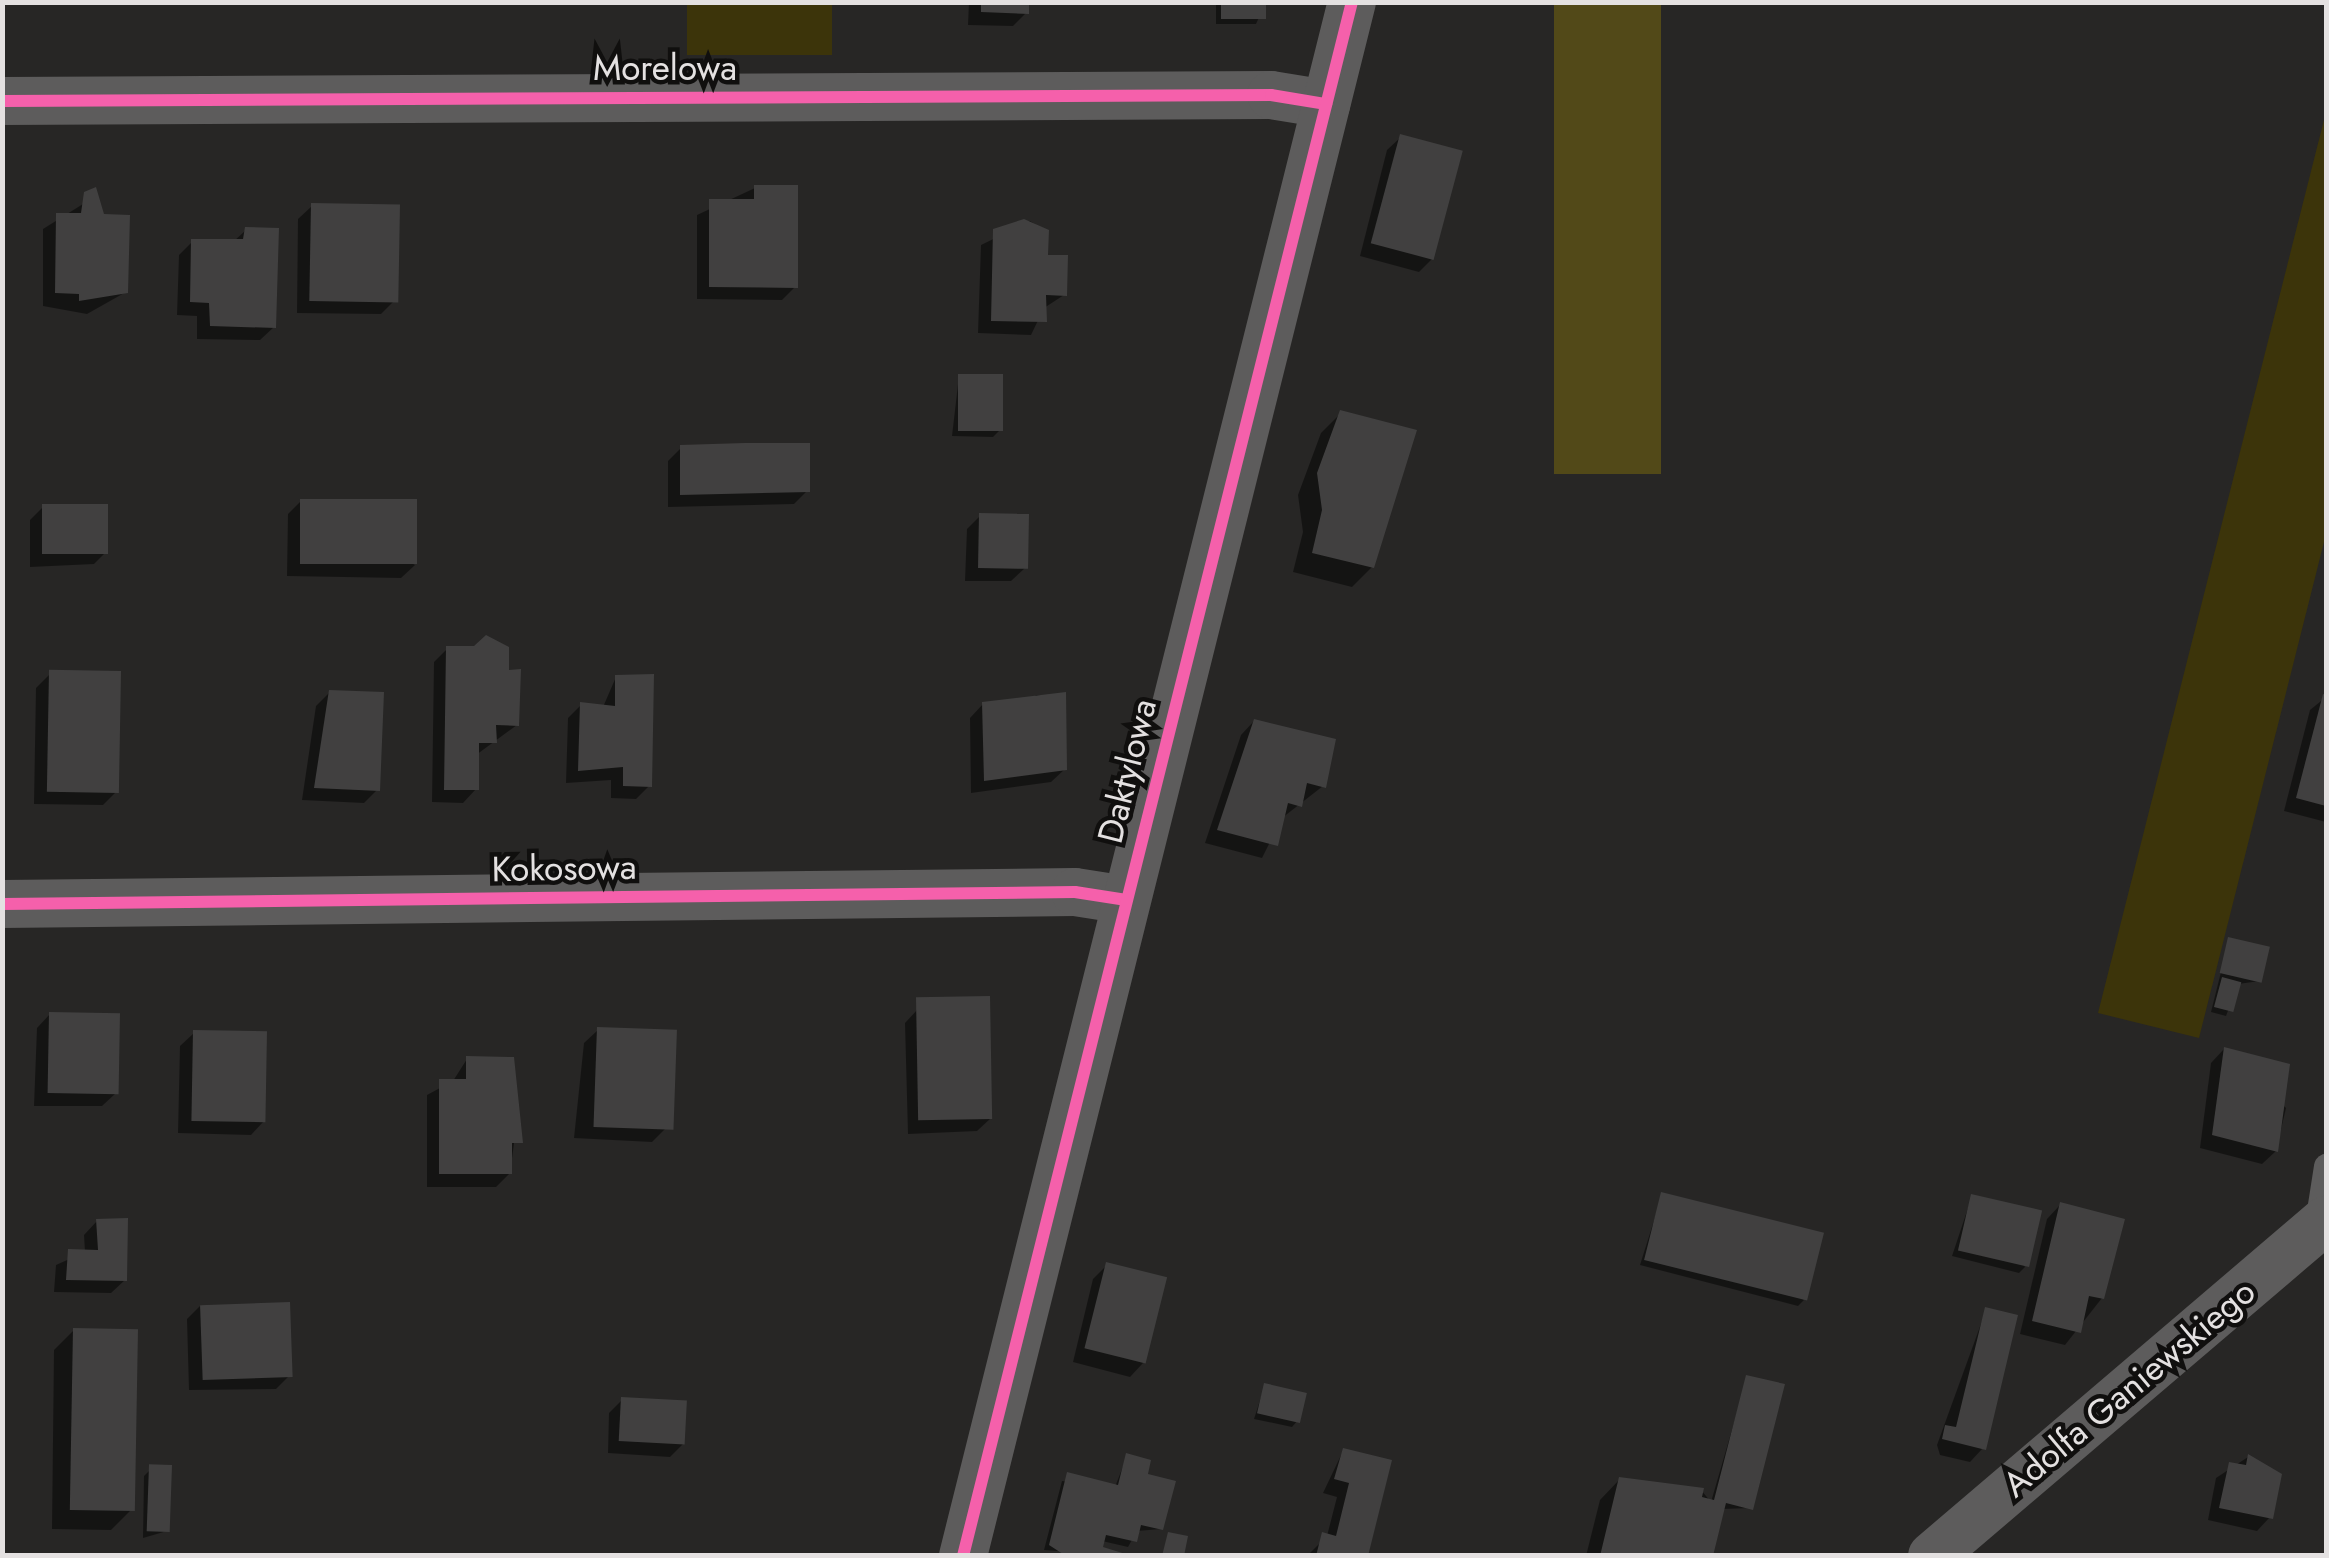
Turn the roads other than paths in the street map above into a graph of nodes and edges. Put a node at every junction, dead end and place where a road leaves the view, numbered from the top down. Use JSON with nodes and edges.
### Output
{"nodes":[{"id":1,"x":1352,"y":2,"type":"edge"},
{"id":2,"x":2,"y":101,"type":"edge"},
{"id":3,"x":1326,"y":104,"type":"junction"},
{"id":4,"x":1126,"y":900,"type":"junction"},
{"id":5,"x":2,"y":904,"type":"edge"},
{"id":6,"x":2326,"y":1166,"type":"edge"},
{"id":7,"x":2321,"y":1225,"type":"edge"},
{"id":8,"x":963,"y":1556,"type":"edge"},
{"id":9,"x":1932,"y":1556,"type":"edge"}],
"edges":[{"from":1,"to":3,"type":"street","name":"Daktylowa"},
{"from":2,"to":3,"type":"street","name":"Morelowa"},
{"from":3,"to":4,"type":"street","name":"Daktylowa"},
{"from":4,"to":5,"type":"street","name":"Kokosowa"},
{"from":4,"to":8,"type":"street","name":"Daktylowa"},
{"from":6,"to":7,"type":"lane"},
{"from":7,"to":9,"type":"street","name":"Adolfa Ganiewskiego"}]}
